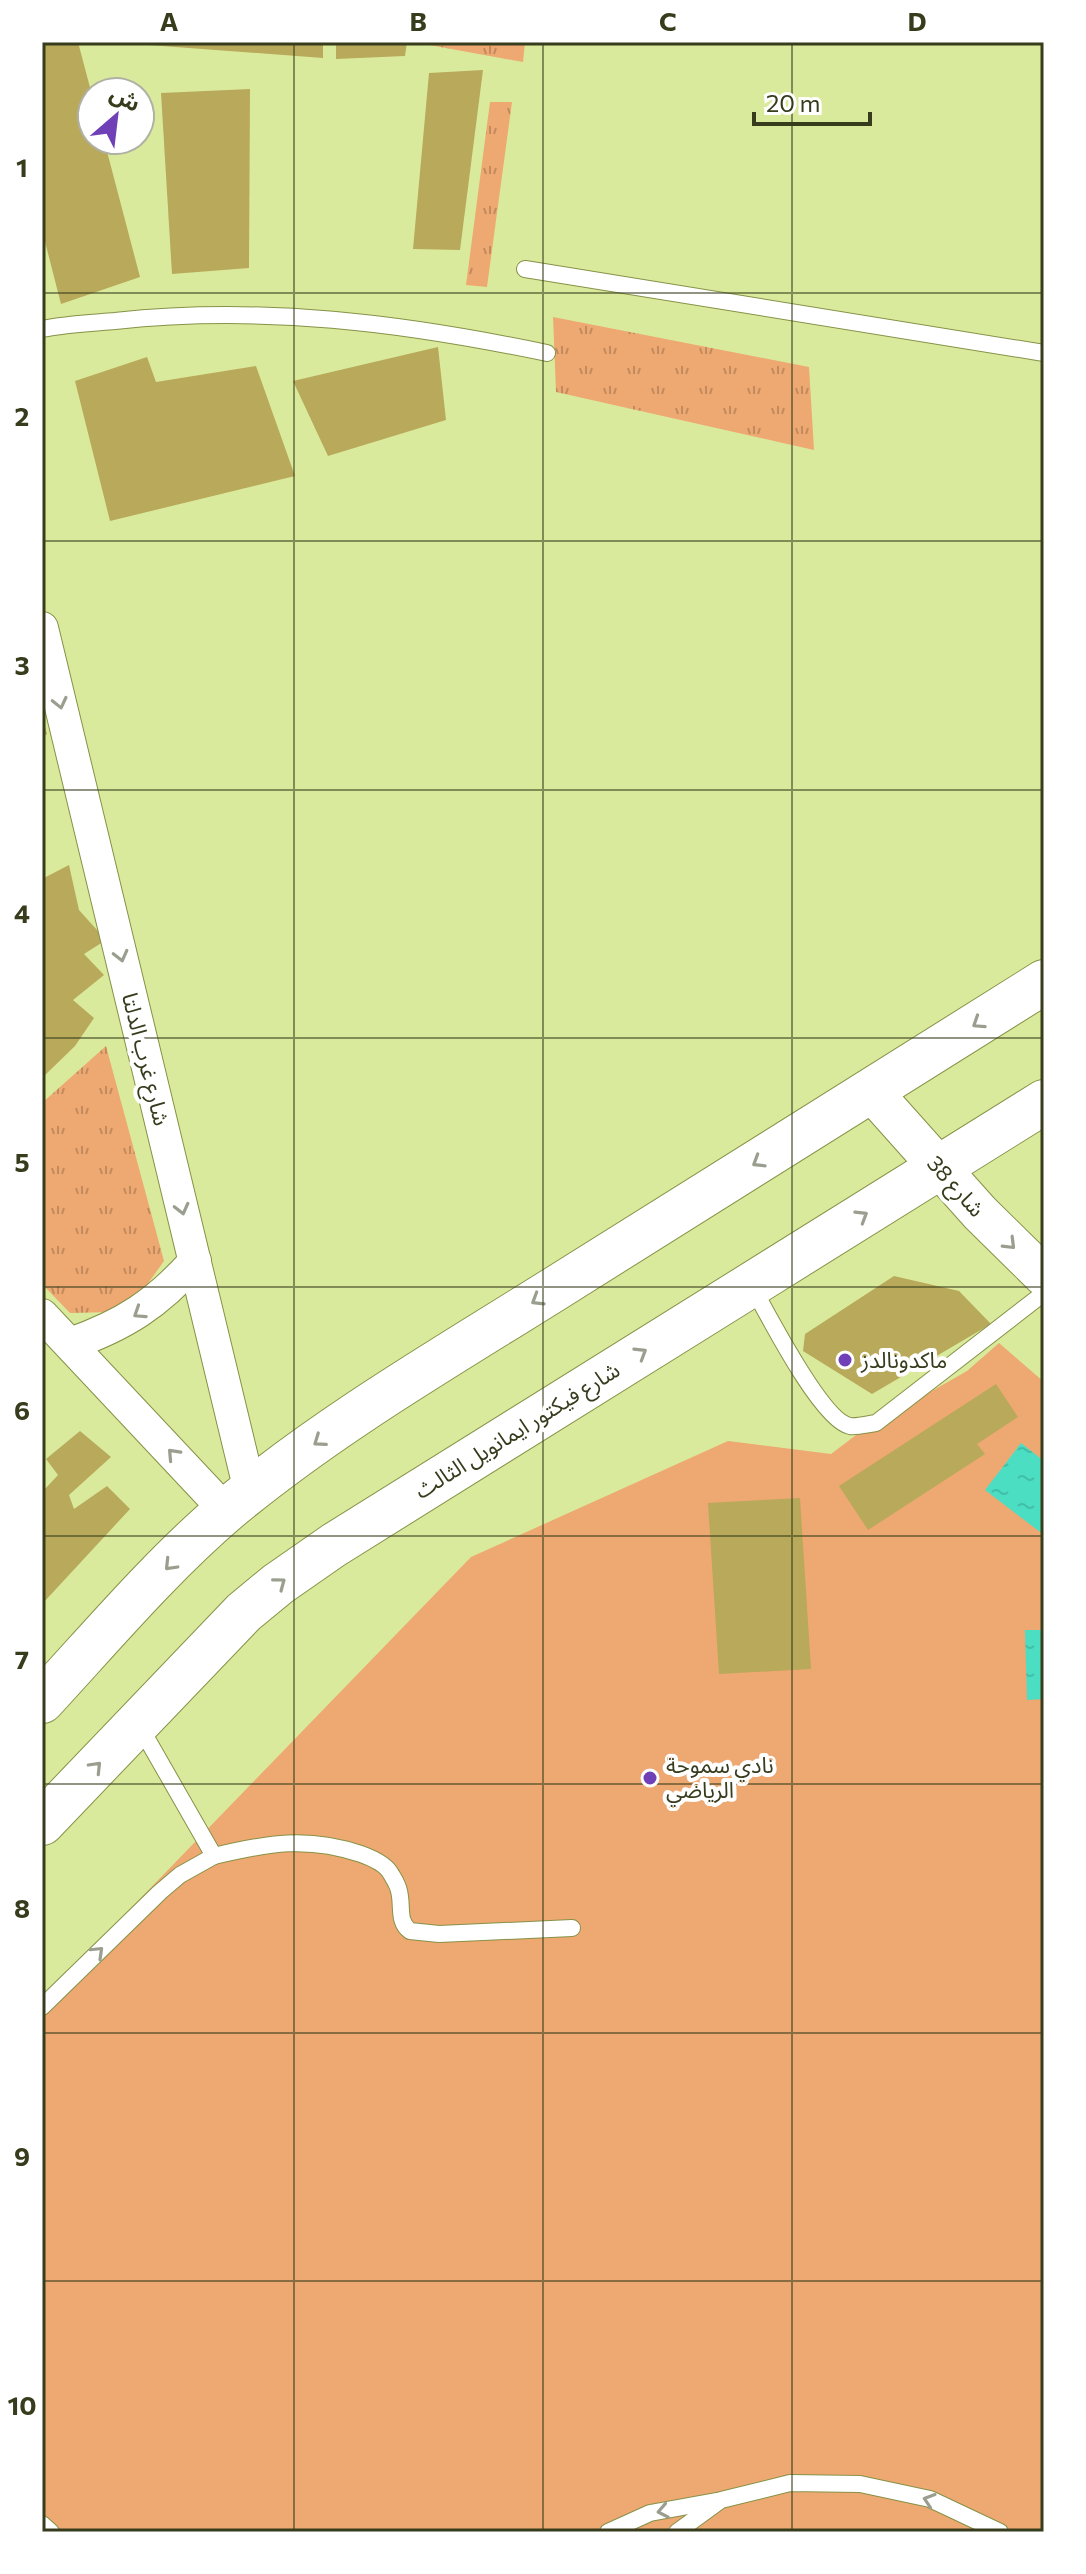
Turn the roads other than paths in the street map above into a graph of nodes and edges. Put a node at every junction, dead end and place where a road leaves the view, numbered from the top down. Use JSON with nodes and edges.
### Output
{"nodes":[{"id":1,"x":525,"y":269,"type":"dead end"},
{"id":2,"x":42,"y":329,"type":"edge"},
{"id":3,"x":547,"y":353,"type":"dead end"},
{"id":4,"x":1044,"y":353,"type":"edge"},
{"id":5,"x":42,"y":628,"type":"edge"},
{"id":6,"x":1044,"y":982,"type":"edge"},
{"id":7,"x":872,"y":1092,"type":"junction"},
{"id":8,"x":1044,"y":1102,"type":"edge"},
{"id":9,"x":940,"y":1169,"type":"junction"},
{"id":10,"x":195,"y":1261,"type":"junction"},
{"id":11,"x":1044,"y":1276,"type":"edge"},
{"id":12,"x":751,"y":1284,"type":"junction"},
{"id":13,"x":1044,"y":1293,"type":"edge"},
{"id":14,"x":43,"y":1319,"type":"edge"},
{"id":15,"x":70,"y":1344,"type":"junction"},
{"id":16,"x":238,"y":1501,"type":"junction"},
{"id":17,"x":42,"y":1701,"type":"edge"},
{"id":18,"x":138,"y":1724,"type":"junction"},
{"id":19,"x":42,"y":1823,"type":"edge"},
{"id":20,"x":214,"y":1856,"type":"junction"},
{"id":21,"x":572,"y":1928,"type":"dead end"},
{"id":22,"x":42,"y":2007,"type":"edge"},
{"id":23,"x":721,"y":2500,"type":"junction"},
{"id":24,"x":42,"y":2524,"type":"edge"},
{"id":25,"x":51,"y":2532,"type":"edge"},
{"id":26,"x":608,"y":2532,"type":"edge"},
{"id":27,"x":677,"y":2532,"type":"edge"},
{"id":28,"x":1000,"y":2532,"type":"edge"}],
"edges":[{"from":1,"to":4,"type":"lane"},
{"from":2,"to":3,"type":"lane"},
{"from":5,"to":10,"type":"street","name":"شارع غرب الدلتا","one_way":true},
{"from":6,"to":7,"type":"main road","one_way":true},
{"from":7,"to":9,"type":"street","name":"شارع 38"},
{"from":7,"to":16,"type":"main road","one_way":true},
{"from":8,"to":9,"type":"main road","name":"شارع فيكتور ايمانويل الثالث"},
{"from":9,"to":11,"type":"street","name":"شارع 38","one_way":true},
{"from":12,"to":9,"type":"main road","name":"شارع فيكتور ايمانويل الثالث","one_way":true},
{"from":10,"to":15,"type":"street","one_way":true},
{"from":10,"to":16,"type":"street","name":"شارع غرب الدلتا"},
{"from":12,"to":13,"type":"lane"},
{"from":18,"to":12,"type":"main road","name":"شارع فيكتور ايمانويل الثالث","one_way":true},
{"from":14,"to":15,"type":"street"},
{"from":16,"to":15,"type":"street","one_way":true},
{"from":16,"to":17,"type":"main road","one_way":true},
{"from":19,"to":18,"type":"main road","name":"شارع فيكتور ايمانويل الثالث","one_way":true},
{"from":18,"to":20,"type":"lane"},
{"from":20,"to":21,"type":"lane"},
{"from":22,"to":20,"type":"lane","one_way":true},
{"from":23,"to":26,"type":"lane","one_way":true},
{"from":23,"to":27,"type":"lane"},
{"from":28,"to":23,"type":"lane","one_way":true},
{"from":24,"to":25,"type":"lane"}]}
